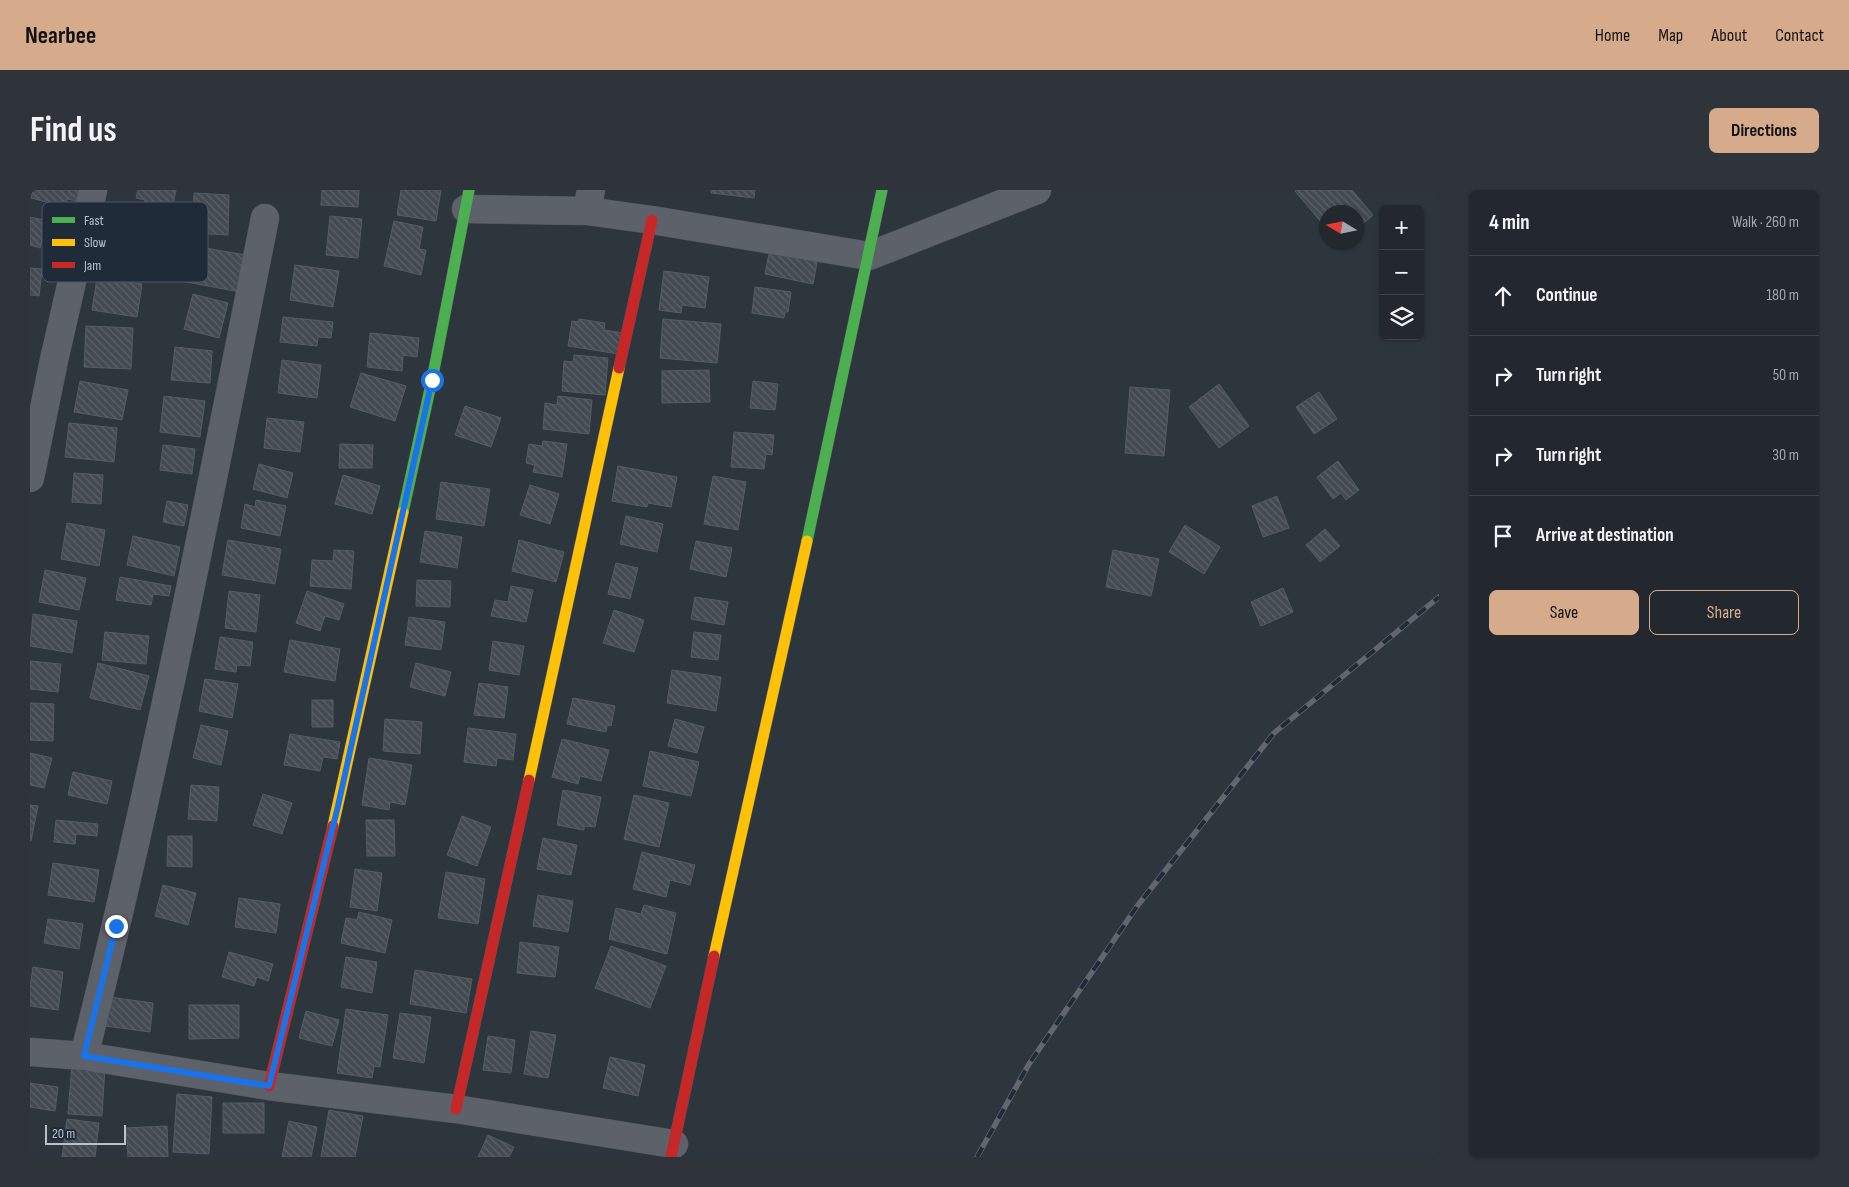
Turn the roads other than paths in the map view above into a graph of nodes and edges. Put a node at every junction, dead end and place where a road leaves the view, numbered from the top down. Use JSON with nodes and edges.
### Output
{"nodes":[{"id":1,"x":882,"y":190,"type":"edge"},
{"id":2,"x":1037,"y":190,"type":"edge"},
{"id":3,"x":468,"y":199,"type":"edge"},
{"id":4,"x":589,"y":201,"type":"edge"},
{"id":5,"x":265,"y":218,"type":"dead end"},
{"id":6,"x":652,"y":220,"type":"junction"},
{"id":7,"x":869,"y":256,"type":"junction"},
{"id":8,"x":72,"y":282,"type":"edge"},
{"id":9,"x":30,"y":478,"type":"edge"},
{"id":10,"x":30,"y":1052,"type":"edge"},
{"id":11,"x":84,"y":1056,"type":"junction"},
{"id":12,"x":269,"y":1086,"type":"junction"},
{"id":13,"x":456,"y":1109,"type":"junction"},
{"id":14,"x":673,"y":1151,"type":"edge"}],
"edges":[{"from":1,"to":7,"type":"street"},
{"from":2,"to":7,"type":"street"},
{"from":3,"to":4,"type":"street"},
{"from":3,"to":12,"type":"street"},
{"from":4,"to":6,"type":"street"},
{"from":5,"to":11,"type":"street"},
{"from":6,"to":7,"type":"street"},
{"from":6,"to":13,"type":"street"},
{"from":7,"to":14,"type":"street"},
{"from":8,"to":9,"type":"street"},
{"from":10,"to":11,"type":"street"},
{"from":11,"to":12,"type":"street"},
{"from":12,"to":13,"type":"street"},
{"from":13,"to":14,"type":"street"}]}
